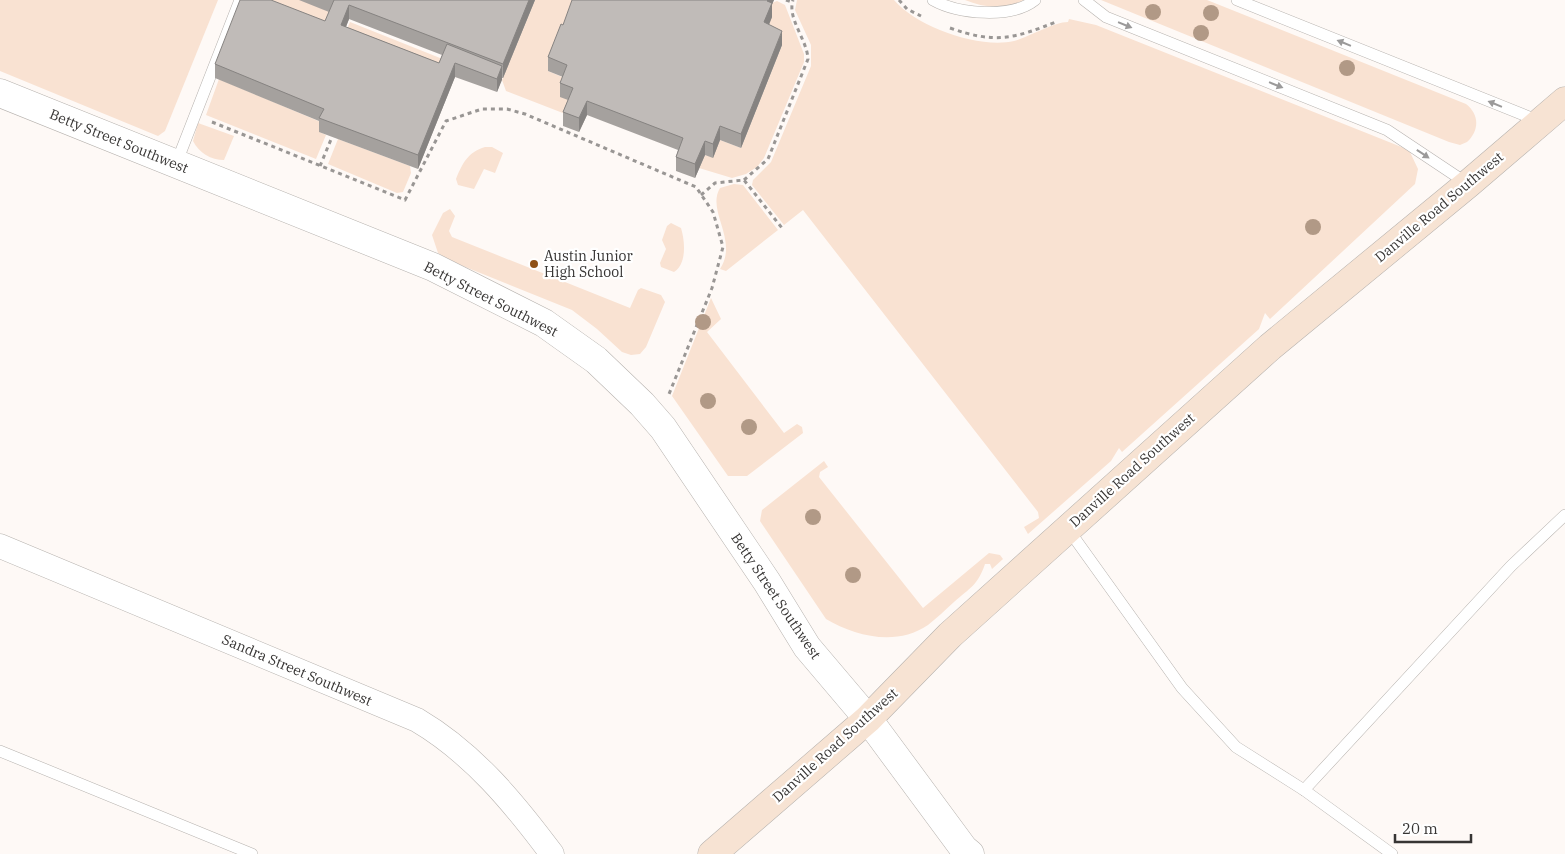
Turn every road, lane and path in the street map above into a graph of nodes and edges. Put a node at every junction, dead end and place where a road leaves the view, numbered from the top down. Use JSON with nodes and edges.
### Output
{"nodes":[{"id":1,"x":240,"y":0,"type":"edge"},
{"id":2,"x":786,"y":0,"type":"edge"},
{"id":3,"x":933,"y":0,"type":"edge"},
{"id":4,"x":1035,"y":0,"type":"edge"},
{"id":5,"x":1084,"y":0,"type":"edge"},
{"id":6,"x":1237,"y":0,"type":"edge"},
{"id":7,"x":792,"y":1,"type":"edge"},
{"id":8,"x":0,"y":93,"type":"edge"},
{"id":9,"x":1565,"y":101,"type":"edge"},
{"id":10,"x":195,"y":115,"type":"junction"},
{"id":11,"x":1540,"y":122,"type":"junction"},
{"id":12,"x":332,"y":137,"type":"edge"},
{"id":13,"x":176,"y":164,"type":"junction"},
{"id":14,"x":320,"y":166,"type":"junction"},
{"id":15,"x":744,"y":180,"type":"junction"},
{"id":16,"x":1468,"y":184,"type":"junction"},
{"id":17,"x":701,"y":195,"type":"junction"},
{"id":18,"x":782,"y":228,"type":"dead end"},
{"id":19,"x":669,"y":396,"type":"dead end"},
{"id":20,"x":1565,"y":515,"type":"edge"},
{"id":21,"x":1067,"y":527,"type":"junction"},
{"id":22,"x":0,"y":546,"type":"edge"},
{"id":23,"x":868,"y":719,"type":"junction"},
{"id":24,"x":0,"y":751,"type":"edge"},
{"id":25,"x":1304,"y":790,"type":"junction"},
{"id":26,"x":252,"y":854,"type":"edge"},
{"id":27,"x":552,"y":854,"type":"edge"},
{"id":28,"x":712,"y":854,"type":"edge"},
{"id":29,"x":970,"y":854,"type":"edge"},
{"id":30,"x":1392,"y":854,"type":"edge"}],
"edges":[{"from":1,"to":10,"type":"lane"},
{"from":2,"to":7,"type":"path"},
{"from":3,"to":4,"type":"lane"},
{"from":5,"to":16,"type":"lane","one_way":true},
{"from":11,"to":6,"type":"lane","one_way":true},
{"from":7,"to":15,"type":"path"},
{"from":8,"to":13,"type":"street","name":"Betty Street Southwest"},
{"from":9,"to":11,"type":"main road","name":"Danville Road Southwest"},
{"from":10,"to":13,"type":"lane"},
{"from":10,"to":14,"type":"path"},
{"from":11,"to":16,"type":"main road","name":"Danville Road Southwest"},
{"from":12,"to":14,"type":"path"},
{"from":13,"to":23,"type":"street","name":"Betty Street Southwest"},
{"from":14,"to":17,"type":"path"},
{"from":15,"to":17,"type":"path"},
{"from":15,"to":18,"type":"path"},
{"from":16,"to":21,"type":"main road","name":"Danville Road Southwest"},
{"from":17,"to":19,"type":"path"},
{"from":20,"to":25,"type":"lane"},
{"from":21,"to":23,"type":"main road","name":"Danville Road Southwest"},
{"from":21,"to":25,"type":"lane"},
{"from":22,"to":27,"type":"street","name":"Sandra Street Southwest"},
{"from":23,"to":28,"type":"main road","name":"Danville Road Southwest"},
{"from":23,"to":29,"type":"street","name":"Betty Street Southwest"},
{"from":24,"to":26,"type":"lane"},
{"from":25,"to":30,"type":"lane"}]}
